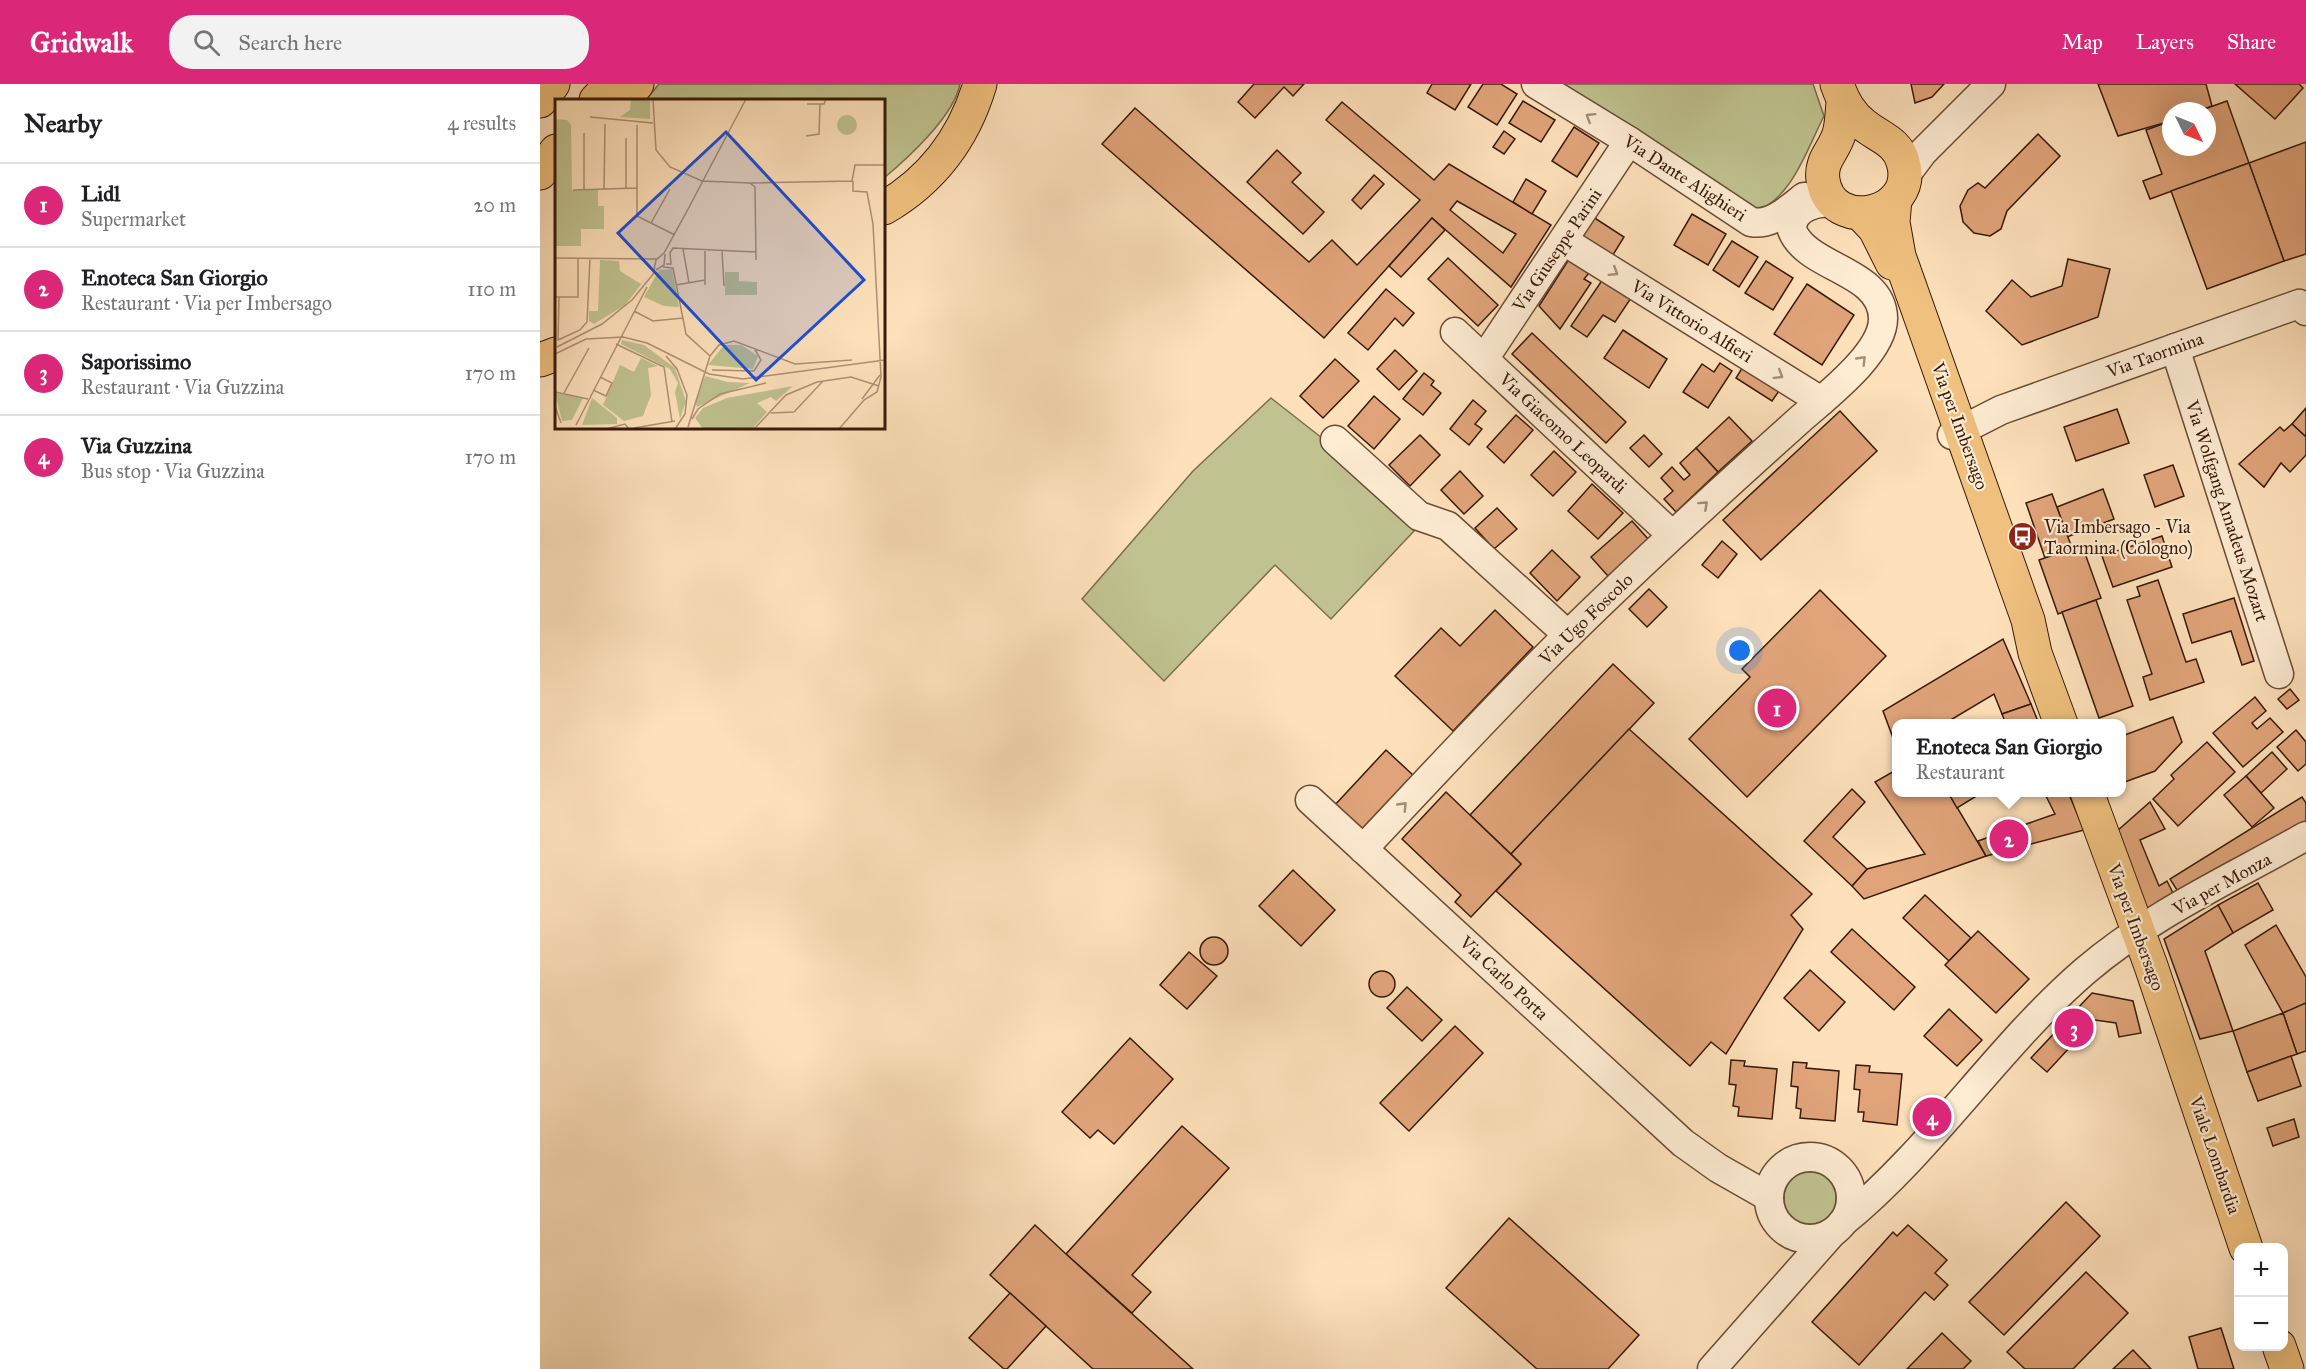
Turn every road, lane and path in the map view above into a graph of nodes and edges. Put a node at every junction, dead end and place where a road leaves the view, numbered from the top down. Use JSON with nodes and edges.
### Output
{"nodes":[{"id":1,"x":554,"y":84,"type":"edge"},
{"id":2,"x":611,"y":84,"type":"edge"},
{"id":3,"x":637,"y":84,"type":"edge"},
{"id":4,"x":980,"y":84,"type":"edge"},
{"id":5,"x":1536,"y":84,"type":"edge"},
{"id":6,"x":1991,"y":84,"type":"edge"},
{"id":7,"x":1840,"y":93,"type":"edge"},
{"id":8,"x":597,"y":99,"type":"edge"},
{"id":9,"x":625,"y":99,"type":"edge"},
{"id":10,"x":540,"y":101,"type":"edge"},
{"id":11,"x":1882,"y":137,"type":"junction"},
{"id":12,"x":1936,"y":140,"type":"junction"},
{"id":13,"x":1629,"y":141,"type":"junction"},
{"id":14,"x":555,"y":152,"type":"edge"},
{"id":15,"x":1829,"y":155,"type":"junction"},
{"id":16,"x":540,"y":173,"type":"edge"},
{"id":17,"x":1900,"y":187,"type":"junction"},
{"id":18,"x":885,"y":207,"type":"edge"},
{"id":19,"x":1849,"y":210,"type":"junction"},
{"id":20,"x":1564,"y":241,"type":"junction"},
{"id":21,"x":2306,"y":311,"type":"edge"},
{"id":22,"x":1455,"y":332,"type":"dead end"},
{"id":23,"x":2175,"y":348,"type":"junction"},
{"id":24,"x":555,"y":354,"type":"edge"},
{"id":25,"x":1484,"y":359,"type":"junction"},
{"id":26,"x":540,"y":360,"type":"edge"},
{"id":27,"x":1821,"y":401,"type":"junction"},
{"id":28,"x":1955,"y":422,"type":"junction"},
{"id":29,"x":1335,"y":440,"type":"dead end"},
{"id":30,"x":1672,"y":535,"type":"junction"},
{"id":31,"x":1568,"y":635,"type":"junction"},
{"id":32,"x":2279,"y":674,"type":"dead end"},
{"id":33,"x":2060,"y":719,"type":"edge"},
{"id":34,"x":2089,"y":797,"type":"edge"},
{"id":35,"x":1310,"y":800,"type":"dead end"},
{"id":36,"x":2306,"y":836,"type":"edge"},
{"id":37,"x":1363,"y":849,"type":"junction"},
{"id":38,"x":2138,"y":931,"type":"junction"},
{"id":39,"x":2183,"y":1063,"type":"joint"},
{"id":40,"x":1699,"y":1155,"type":"junction"},
{"id":41,"x":1785,"y":1165,"type":"junction"},
{"id":42,"x":1901,"y":1168,"type":"junction"},
{"id":43,"x":1846,"y":1178,"type":"junction"},
{"id":44,"x":1769,"y":1197,"type":"junction"},
{"id":45,"x":1837,"y":1228,"type":"junction"},
{"id":46,"x":1801,"y":1238,"type":"junction"},
{"id":47,"x":2244,"y":1243,"type":"edge"},
{"id":48,"x":1792,"y":1280,"type":"junction"},
{"id":49,"x":2280,"y":1351,"type":"edge"},
{"id":50,"x":1712,"y":1369,"type":"edge"},
{"id":51,"x":2287,"y":1369,"type":"edge"}],
"edges":[{"from":1,"to":10,"type":"main road"},
{"from":2,"to":8,"type":"main road"},
{"from":3,"to":9,"type":"main road"},
{"from":4,"to":18,"type":"main road"},
{"from":13,"to":5,"type":"street","name":"Via Dante Alighieri","one_way":true},
{"from":6,"to":12,"type":"street"},
{"from":7,"to":11,"type":"main road","name":"Via per Imbersago"},
{"from":7,"to":15,"type":"main road","name":"Via per Imbersago"},
{"from":11,"to":12,"type":"street"},
{"from":11,"to":15,"type":"main road"},
{"from":11,"to":17,"type":"main road","name":"Via per Imbersago"},
{"from":12,"to":17,"type":"street"},
{"from":13,"to":15,"type":"street","name":"Via Dante Alighieri"},
{"from":13,"to":20,"type":"street","name":"Via Giuseppe Parini"},
{"from":14,"to":16,"type":"main road"},
{"from":15,"to":19,"type":"main road","name":"Via per Imbersago"},
{"from":17,"to":19,"type":"main road"},
{"from":17,"to":28,"type":"main road","name":"Via per Imbersago"},
{"from":27,"to":19,"type":"street","one_way":true},
{"from":19,"to":28,"type":"main road","name":"Via per Imbersago"},
{"from":20,"to":25,"type":"street","name":"Via Giuseppe Parini"},
{"from":20,"to":27,"type":"street","name":"Via Vittorio Alfieri","one_way":true},
{"from":21,"to":23,"type":"street","name":"Via Taormina"},
{"from":22,"to":25,"type":"street","name":"Via Giacomo Leopardi"},
{"from":23,"to":28,"type":"street","name":"Via Taormina"},
{"from":23,"to":32,"type":"street","name":"Via Wolfgang Amadeus Mozart"},
{"from":24,"to":26,"type":"main road"},
{"from":25,"to":30,"type":"street","name":"Via Giacomo Leopardi"},
{"from":30,"to":27,"type":"street","name":"Via Ugo Foscolo","one_way":true},
{"from":28,"to":33,"type":"main road","name":"Via per Imbersago"},
{"from":29,"to":31,"type":"street"},
{"from":30,"to":31,"type":"street","name":"Via Ugo Foscolo"},
{"from":37,"to":31,"type":"street","name":"Via Ugo Foscolo","one_way":true},
{"from":34,"to":38,"type":"main road","name":"Via per Imbersago"},
{"from":35,"to":37,"type":"street","name":"Via Carlo Porta"},
{"from":36,"to":38,"type":"street","name":"Via per Monza"},
{"from":37,"to":40,"type":"street","name":"Via Carlo Porta"},
{"from":38,"to":39,"type":"main road","name":"Via per Imbersago"},
{"from":38,"to":42,"type":"street","name":"Via per Monza"},
{"from":39,"to":47,"type":"main road","name":"Viale Lombardia"},
{"from":40,"to":41,"type":"street","name":"Via Carlo Porta"},
{"from":40,"to":44,"type":"street","name":"Via Carlo Porta"},
{"from":41,"to":43,"type":"street"},
{"from":41,"to":44,"type":"street"},
{"from":42,"to":43,"type":"street"},
{"from":42,"to":45,"type":"street"},
{"from":43,"to":45,"type":"street"},
{"from":44,"to":46,"type":"street"},
{"from":45,"to":46,"type":"street"},
{"from":45,"to":48,"type":"street"},
{"from":46,"to":48,"type":"street"},
{"from":48,"to":50,"type":"street"},
{"from":49,"to":51,"type":"main road"}]}
